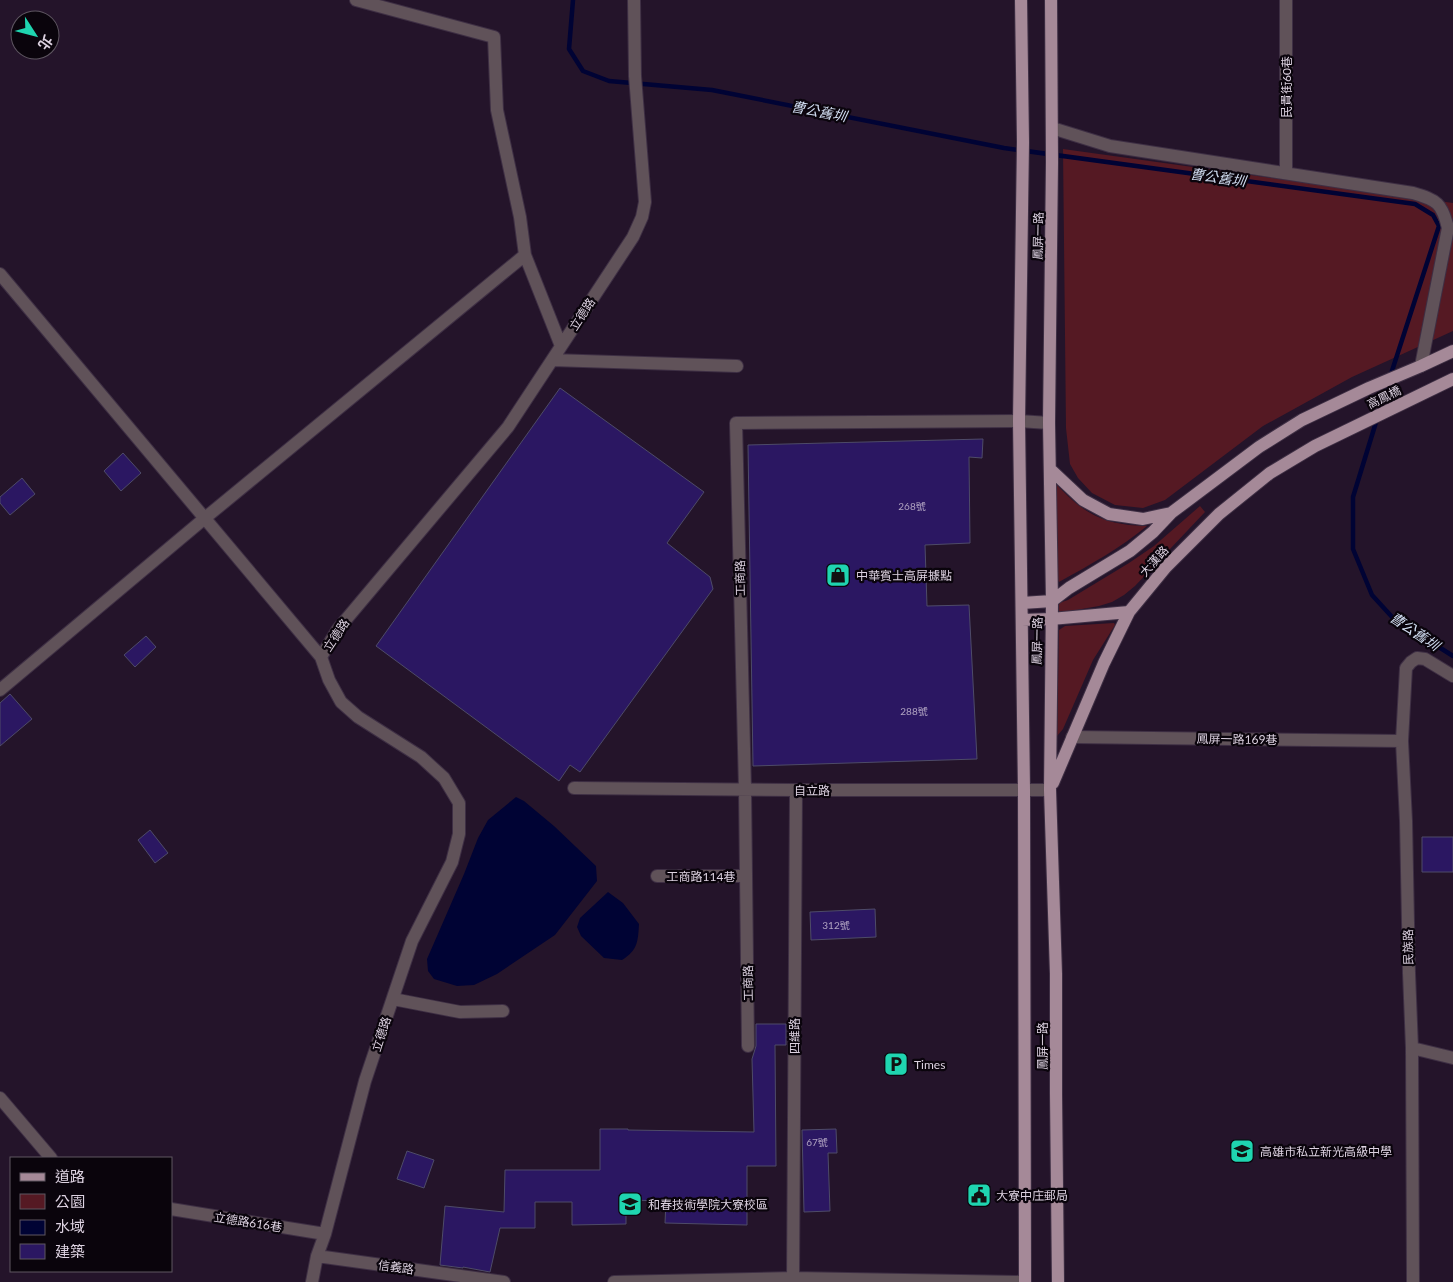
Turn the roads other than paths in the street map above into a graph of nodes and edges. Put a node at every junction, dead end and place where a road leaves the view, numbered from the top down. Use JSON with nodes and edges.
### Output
{"nodes":[{"id":1,"x":356,"y":0,"type":"edge"},
{"id":2,"x":634,"y":0,"type":"edge"},
{"id":3,"x":1020,"y":0,"type":"edge"},
{"id":4,"x":1051,"y":0,"type":"edge"},
{"id":5,"x":1286,"y":0,"type":"edge"},
{"id":6,"x":1052,"y":132,"type":"junction"},
{"id":7,"x":1286,"y":173,"type":"junction"},
{"id":8,"x":525,"y":255,"type":"junction"},
{"id":9,"x":0,"y":274,"type":"edge"},
{"id":10,"x":561,"y":346,"type":"junction"},
{"id":11,"x":1453,"y":351,"type":"edge"},
{"id":12,"x":552,"y":360,"type":"junction"},
{"id":13,"x":737,"y":366,"type":"dead end"},
{"id":14,"x":1421,"y":366,"type":"junction"},
{"id":15,"x":1453,"y":379,"type":"edge"},
{"id":16,"x":1369,"y":388,"type":"joint"},
{"id":17,"x":1020,"y":421,"type":"junction"},
{"id":18,"x":1049,"y":423,"type":"junction"},
{"id":19,"x":1363,"y":423,"type":"joint"},
{"id":20,"x":1050,"y":469,"type":"junction"},
{"id":21,"x":1172,"y":513,"type":"junction"},
{"id":22,"x":206,"y":518,"type":"junction"},
{"id":23,"x":1052,"y":601,"type":"junction"},
{"id":24,"x":1022,"y":603,"type":"junction"},
{"id":25,"x":1129,"y":612,"type":"junction"},
{"id":26,"x":1051,"y":619,"type":"junction"},
{"id":27,"x":1022,"y":620,"type":"junction"},
{"id":28,"x":321,"y":657,"type":"junction"},
{"id":29,"x":1453,"y":676,"type":"edge"},
{"id":30,"x":0,"y":690,"type":"edge"},
{"id":31,"x":1072,"y":737,"type":"junction"},
{"id":32,"x":1402,"y":741,"type":"junction"},
{"id":33,"x":574,"y":788,"type":"dead end"},
{"id":34,"x":745,"y":789,"type":"junction"},
{"id":35,"x":796,"y":790,"type":"junction"},
{"id":36,"x":1024,"y":790,"type":"junction"},
{"id":37,"x":1050,"y":790,"type":"junction"},
{"id":38,"x":657,"y":876,"type":"dead end"},
{"id":39,"x":746,"y":876,"type":"junction"},
{"id":40,"x":393,"y":999,"type":"junction"},
{"id":41,"x":503,"y":1011,"type":"dead end"},
{"id":42,"x":748,"y":1046,"type":"dead end"},
{"id":43,"x":1412,"y":1048,"type":"junction"},
{"id":44,"x":1453,"y":1058,"type":"edge"},
{"id":45,"x":0,"y":1098,"type":"edge"},
{"id":46,"x":50,"y":1157,"type":"edge"},
{"id":47,"x":172,"y":1209,"type":"edge"},
{"id":48,"x":324,"y":1234,"type":"junction"},
{"id":49,"x":317,"y":1256,"type":"junction"},
{"id":50,"x":793,"y":1280,"type":"edge"},
{"id":51,"x":312,"y":1282,"type":"edge"},
{"id":52,"x":504,"y":1282,"type":"edge"},
{"id":53,"x":614,"y":1282,"type":"edge"},
{"id":54,"x":1025,"y":1282,"type":"edge"},
{"id":55,"x":1058,"y":1282,"type":"edge"},
{"id":56,"x":1413,"y":1282,"type":"edge"}],
"edges":[{"from":1,"to":8,"type":"street"},
{"from":2,"to":10,"type":"street","name":"立德路"},
{"from":3,"to":17,"type":"main road","name":"鳳屏一路"},
{"from":4,"to":6,"type":"main road","name":"鳳屏一路"},
{"from":5,"to":7,"type":"street","name":"民貴街60巷"},
{"from":6,"to":7,"type":"street"},
{"from":6,"to":18,"type":"main road","name":"鳳屏一路"},
{"from":7,"to":14,"type":"street"},
{"from":8,"to":10,"type":"street"},
{"from":8,"to":22,"type":"street"},
{"from":9,"to":22,"type":"street"},
{"from":10,"to":12,"type":"street","name":"立德路"},
{"from":11,"to":14,"type":"main road"},
{"from":12,"to":13,"type":"street"},
{"from":12,"to":28,"type":"street","name":"立德路"},
{"from":14,"to":16,"type":"main road","name":"高鳳橋"},
{"from":15,"to":19,"type":"main road","name":"高鳳橋"},
{"from":16,"to":21,"type":"main road","name":"大漢路"},
{"from":17,"to":18,"type":"street","name":"工商路"},
{"from":17,"to":24,"type":"main road","name":"鳳屏一路"},
{"from":17,"to":34,"type":"street","name":"工商路"},
{"from":18,"to":20,"type":"main road","name":"鳳屏一路"},
{"from":19,"to":25,"type":"main road","name":"大漢路"},
{"from":20,"to":21,"type":"main road"},
{"from":20,"to":23,"type":"main road","name":"鳳屏一路"},
{"from":21,"to":23,"type":"main road","name":"大漢路"},
{"from":22,"to":28,"type":"street"},
{"from":22,"to":30,"type":"street"},
{"from":23,"to":24,"type":"main road"},
{"from":23,"to":26,"type":"main road","name":"鳳屏一路"},
{"from":24,"to":27,"type":"main road","name":"鳳屏一路"},
{"from":25,"to":26,"type":"main road"},
{"from":25,"to":31,"type":"main road","name":"大漢路"},
{"from":26,"to":27,"type":"main road"},
{"from":26,"to":37,"type":"main road","name":"鳳屏一路"},
{"from":27,"to":36,"type":"main road","name":"鳳屏一路"},
{"from":28,"to":40,"type":"street","name":"立德路"},
{"from":29,"to":32,"type":"street","name":"民族路"},
{"from":31,"to":32,"type":"street","name":"鳳屏一路169巷"},
{"from":31,"to":37,"type":"main road","name":"大漢路"},
{"from":32,"to":43,"type":"street","name":"民族路"},
{"from":33,"to":34,"type":"street","name":"自立路"},
{"from":34,"to":35,"type":"street","name":"自立路"},
{"from":34,"to":39,"type":"street","name":"工商路"},
{"from":35,"to":36,"type":"street","name":"自立路"},
{"from":35,"to":50,"type":"street","name":"四維路"},
{"from":36,"to":37,"type":"street","name":"自立路"},
{"from":36,"to":54,"type":"main road","name":"鳳屏一路"},
{"from":37,"to":55,"type":"main road","name":"鳳屏一路"},
{"from":38,"to":39,"type":"street","name":"工商路114巷"},
{"from":39,"to":42,"type":"street","name":"工商路"},
{"from":40,"to":41,"type":"street"},
{"from":40,"to":48,"type":"street","name":"立德路"},
{"from":43,"to":44,"type":"street"},
{"from":43,"to":56,"type":"street","name":"民族路"},
{"from":45,"to":46,"type":"street"},
{"from":47,"to":48,"type":"street","name":"立德路616巷"},
{"from":48,"to":49,"type":"street","name":"立德路"},
{"from":49,"to":51,"type":"street","name":"立德路"},
{"from":49,"to":52,"type":"street","name":"信義路"},
{"from":50,"to":53,"type":"street"},
{"from":50,"to":54,"type":"street"}]}
